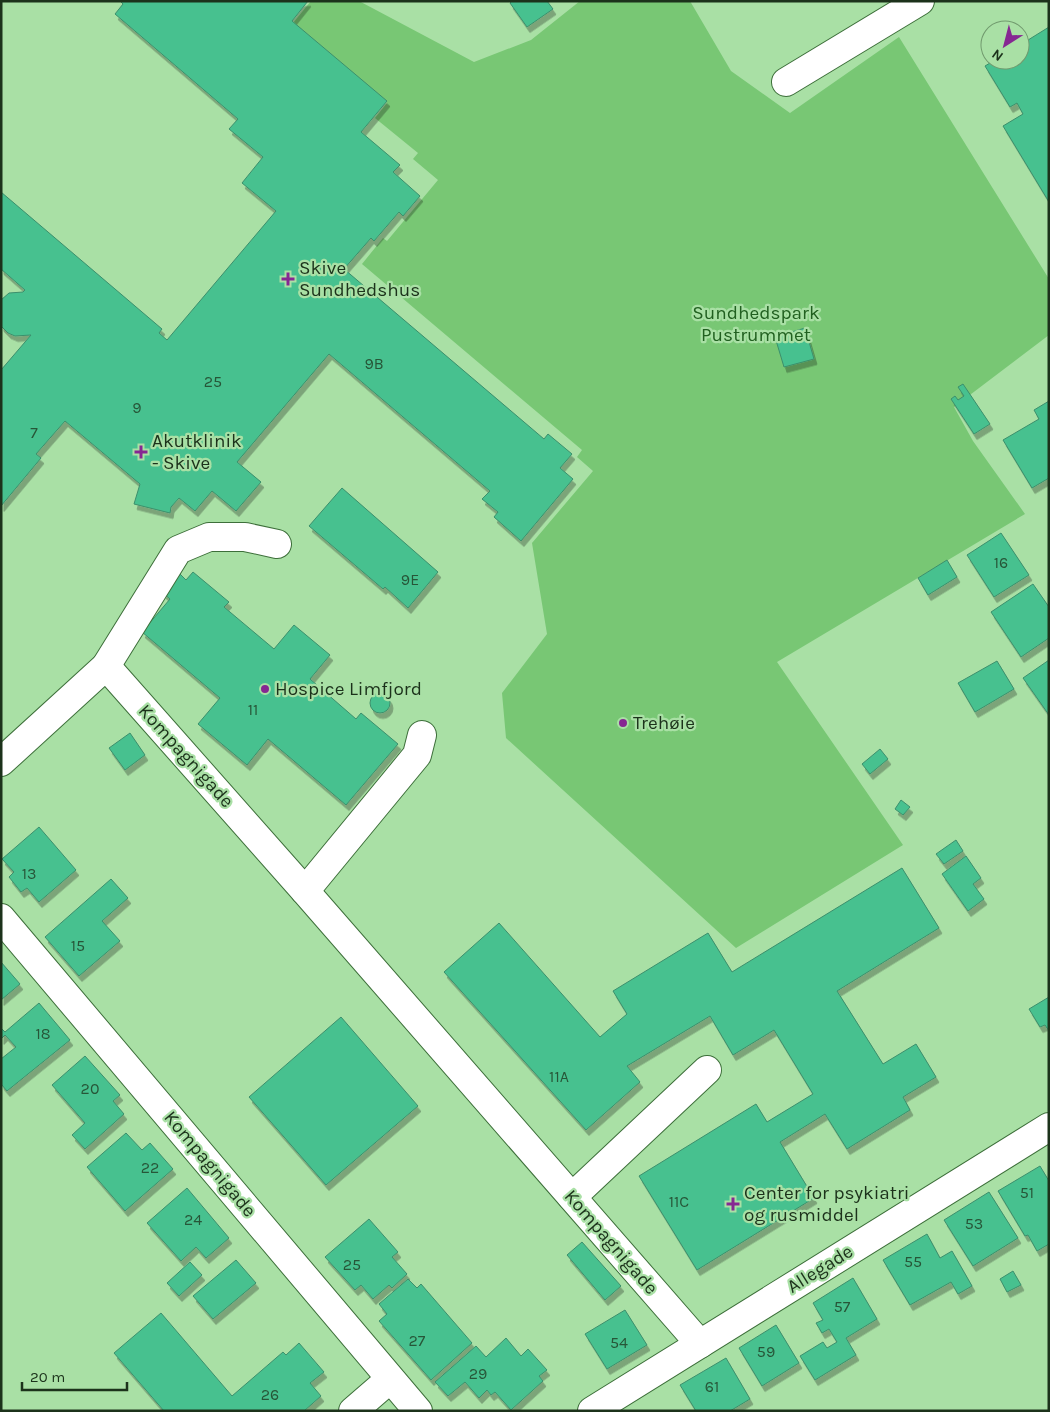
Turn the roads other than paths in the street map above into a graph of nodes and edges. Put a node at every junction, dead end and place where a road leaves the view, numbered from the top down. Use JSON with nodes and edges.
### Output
{"nodes":[{"id":1,"x":920,"y":1,"type":"edge"},
{"id":2,"x":786,"y":82,"type":"dead end"},
{"id":3,"x":277,"y":544,"type":"dead end"},
{"id":4,"x":106,"y":666,"type":"junction"},
{"id":5,"x":422,"y":735,"type":"dead end"},
{"id":6,"x":1,"y":762,"type":"edge"},
{"id":7,"x":305,"y":891,"type":"junction"},
{"id":8,"x":1,"y":918,"type":"edge"},
{"id":9,"x":707,"y":1070,"type":"dead end"},
{"id":10,"x":1049,"y":1127,"type":"edge"},
{"id":11,"x":572,"y":1197,"type":"junction"},
{"id":12,"x":700,"y":1344,"type":"junction"},
{"id":13,"x":390,"y":1379,"type":"junction"},
{"id":14,"x":353,"y":1411,"type":"edge"},
{"id":15,"x":418,"y":1411,"type":"edge"},
{"id":16,"x":592,"y":1411,"type":"edge"}],
"edges":[{"from":1,"to":2,"type":"street"},
{"from":3,"to":4,"type":"street"},
{"from":4,"to":6,"type":"street"},
{"from":4,"to":7,"type":"street","name":"Kompagnigade"},
{"from":5,"to":7,"type":"street"},
{"from":7,"to":11,"type":"street","name":"Kompagnigade"},
{"from":8,"to":13,"type":"street","name":"Kompagnigade"},
{"from":9,"to":11,"type":"street"},
{"from":10,"to":12,"type":"street","name":"Allegade"},
{"from":11,"to":12,"type":"street","name":"Kompagnigade"},
{"from":12,"to":16,"type":"street","name":"Allegade"},
{"from":13,"to":14,"type":"street"},
{"from":13,"to":15,"type":"street","name":"Kompagnigade"}]}
